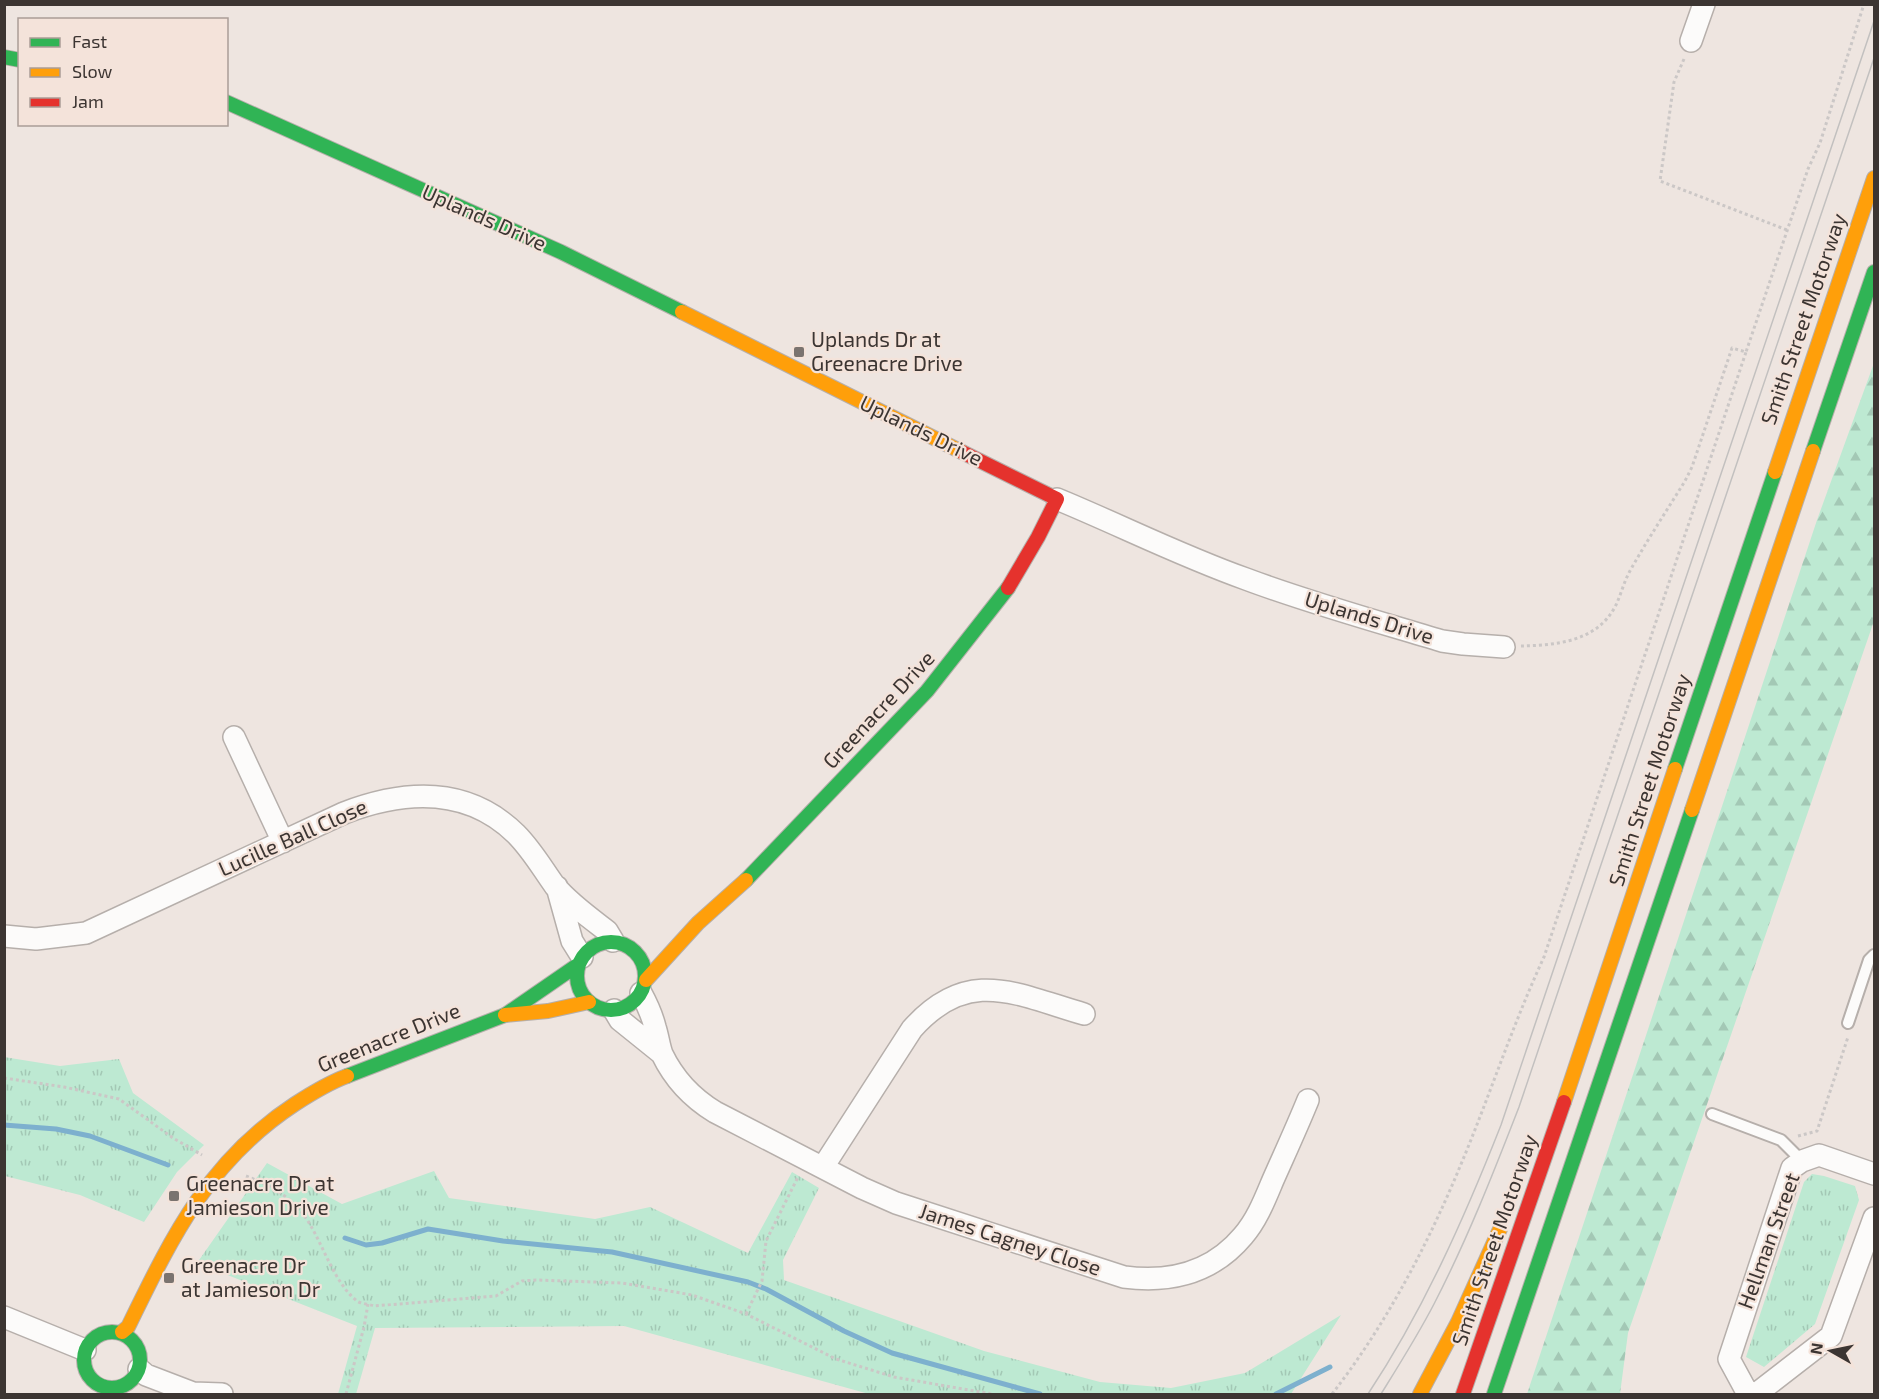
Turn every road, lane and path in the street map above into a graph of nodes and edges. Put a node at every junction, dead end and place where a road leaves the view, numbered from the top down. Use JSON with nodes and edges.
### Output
{"nodes":[{"id":1,"x":1704,"y":4,"type":"edge"},
{"id":2,"x":1864,"y":4,"type":"edge"},
{"id":3,"x":1691,"y":41,"type":"joint"},
{"id":4,"x":228,"y":103,"type":"edge"},
{"id":5,"x":1875,"y":178,"type":"edge"},
{"id":6,"x":1787,"y":230,"type":"junction"},
{"id":7,"x":1875,"y":272,"type":"edge"},
{"id":8,"x":1875,"y":295,"type":"edge"},
{"id":9,"x":1858,"y":320,"type":"junction"},
{"id":10,"x":1746,"y":352,"type":"junction"},
{"id":11,"x":1057,"y":498,"type":"junction"},
{"id":12,"x":1504,"y":647,"type":"joint"},
{"id":13,"x":234,"y":736,"type":"dead end"},
{"id":14,"x":283,"y":842,"type":"junction"},
{"id":15,"x":556,"y":887,"type":"junction"},
{"id":16,"x":698,"y":922,"type":"junction"},
{"id":17,"x":669,"y":935,"type":"dead end"},
{"id":18,"x":4,"y":936,"type":"edge"},
{"id":19,"x":613,"y":941,"type":"junction"},
{"id":20,"x":651,"y":944,"type":"dead end"},
{"id":21,"x":633,"y":949,"type":"junction"},
{"id":22,"x":1875,"y":955,"type":"edge"},
{"id":23,"x":580,"y":960,"type":"junction"},
{"id":24,"x":643,"y":987,"type":"junction"},
{"id":25,"x":589,"y":1002,"type":"junction"},
{"id":26,"x":614,"y":1010,"type":"junction"},
{"id":27,"x":1084,"y":1014,"type":"dead end"},
{"id":28,"x":505,"y":1015,"type":"junction"},
{"id":29,"x":1848,"y":1023,"type":"joint"},
{"id":30,"x":662,"y":1053,"type":"junction"},
{"id":31,"x":4,"y":1078,"type":"edge"},
{"id":32,"x":1308,"y":1100,"type":"dead end"},
{"id":33,"x":1712,"y":1114,"type":"dead end"},
{"id":34,"x":1553,"y":1138,"type":"junction"},
{"id":35,"x":1781,"y":1140,"type":"junction"},
{"id":36,"x":204,"y":1156,"type":"dead end"},
{"id":37,"x":1802,"y":1161,"type":"junction"},
{"id":38,"x":815,"y":1163,"type":"junction"},
{"id":39,"x":1526,"y":1174,"type":"dead end"},
{"id":40,"x":1875,"y":1174,"type":"edge"},
{"id":41,"x":243,"y":1175,"type":"dead end"},
{"id":42,"x":1506,"y":1215,"type":"dead end"},
{"id":43,"x":1875,"y":1218,"type":"edge"},
{"id":44,"x":368,"y":1304,"type":"junction"},
{"id":45,"x":746,"y":1314,"type":"junction"},
{"id":46,"x":4,"y":1317,"type":"edge"},
{"id":47,"x":122,"y":1332,"type":"junction"},
{"id":48,"x":85,"y":1350,"type":"junction"},
{"id":49,"x":140,"y":1369,"type":"junction"},
{"id":50,"x":99,"y":1390,"type":"edge"},
{"id":51,"x":193,"y":1394,"type":"edge"},
{"id":52,"x":222,"y":1395,"type":"edge"},
{"id":53,"x":346,"y":1395,"type":"edge"},
{"id":54,"x":992,"y":1395,"type":"edge"},
{"id":55,"x":1332,"y":1395,"type":"edge"},
{"id":56,"x":1420,"y":1395,"type":"edge"},
{"id":57,"x":1463,"y":1395,"type":"edge"},
{"id":58,"x":1494,"y":1395,"type":"edge"},
{"id":59,"x":1748,"y":1395,"type":"edge"},
{"id":60,"x":1756,"y":1395,"type":"edge"}],
"edges":[{"from":1,"to":3,"type":"street"},
{"from":2,"to":6,"type":"path"},
{"from":3,"to":6,"type":"path"},
{"from":4,"to":11,"type":"main road","name":"Uplands Drive"},
{"from":5,"to":34,"type":"main road","name":"Smith Street Motorway"},
{"from":6,"to":10,"type":"path"},
{"from":7,"to":9,"type":"main road"},
{"from":8,"to":9,"type":"main road"},
{"from":9,"to":58,"type":"main road"},
{"from":10,"to":12,"type":"path"},
{"from":10,"to":55,"type":"path"},
{"from":11,"to":12,"type":"street","name":"Uplands Drive"},
{"from":11,"to":16,"type":"main road","name":"Greenacre Drive"},
{"from":13,"to":14,"type":"street"},
{"from":14,"to":15,"type":"street","name":"Lucille Ball Close"},
{"from":14,"to":18,"type":"street","name":"Lucille Ball Close"},
{"from":15,"to":19,"type":"street","name":"Lucille Ball Close"},
{"from":15,"to":23,"type":"street","name":"Lucille Ball Close"},
{"from":16,"to":17,"type":"main road","name":"Greenacre Drive"},
{"from":16,"to":24,"type":"main road","name":"Greenacre Drive"},
{"from":19,"to":21,"type":"main road"},
{"from":19,"to":23,"type":"main road"},
{"from":20,"to":21,"type":"main road"},
{"from":21,"to":24,"type":"main road"},
{"from":22,"to":29,"type":"lane"},
{"from":23,"to":25,"type":"main road"},
{"from":23,"to":28,"type":"main road","name":"Greenacre Drive"},
{"from":24,"to":26,"type":"main road"},
{"from":24,"to":30,"type":"street","name":"James Cagney Close"},
{"from":25,"to":26,"type":"main road"},
{"from":25,"to":28,"type":"main road","name":"Greenacre Drive"},
{"from":26,"to":30,"type":"street","name":"James Cagney Close"},
{"from":27,"to":38,"type":"street"},
{"from":28,"to":47,"type":"main road","name":"Greenacre Drive"},
{"from":29,"to":35,"type":"path"},
{"from":30,"to":38,"type":"street","name":"James Cagney Close"},
{"from":31,"to":36,"type":"path"},
{"from":32,"to":38,"type":"street","name":"James Cagney Close"},
{"from":33,"to":35,"type":"lane"},
{"from":34,"to":39,"type":"main road"},
{"from":34,"to":57,"type":"main road","name":"Smith Street Motorway"},
{"from":35,"to":37,"type":"lane"},
{"from":37,"to":40,"type":"street","name":"Hellman Street"},
{"from":37,"to":59,"type":"street","name":"Hellman Street"},
{"from":38,"to":45,"type":"path"},
{"from":41,"to":44,"type":"path"},
{"from":42,"to":56,"type":"main road"},
{"from":43,"to":60,"type":"street"},
{"from":44,"to":45,"type":"path"},
{"from":44,"to":53,"type":"path"},
{"from":45,"to":54,"type":"path"},
{"from":46,"to":48,"type":"street"},
{"from":47,"to":48,"type":"main road"},
{"from":47,"to":49,"type":"main road"},
{"from":48,"to":50,"type":"main road"},
{"from":49,"to":50,"type":"main road"},
{"from":49,"to":51,"type":"street"},
{"from":51,"to":52,"type":"street"}]}
